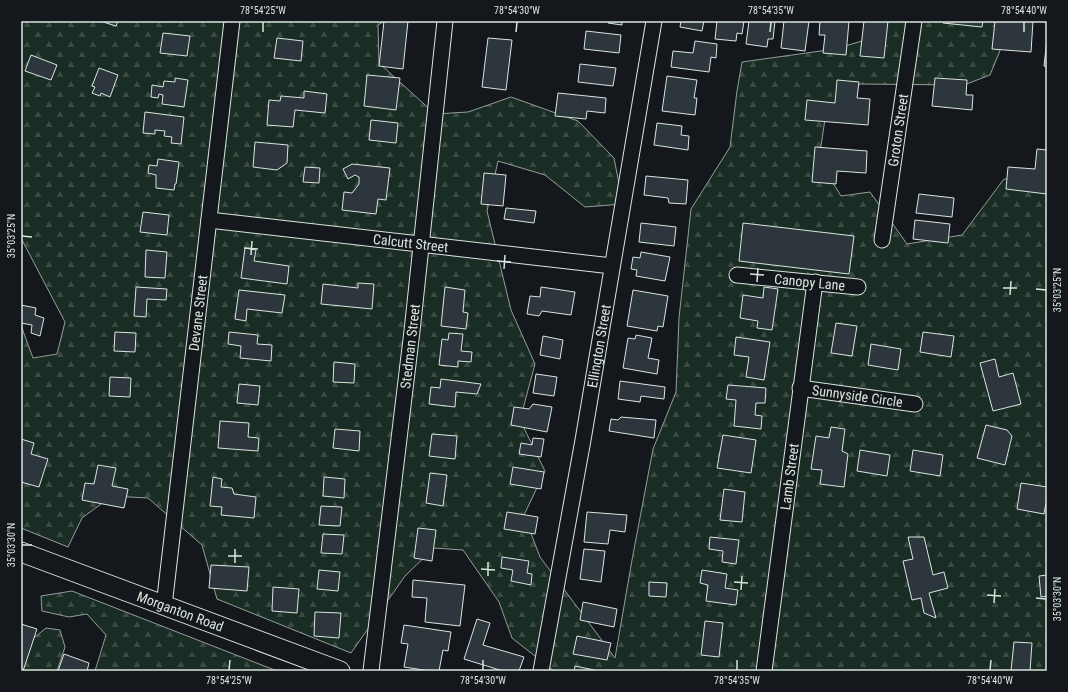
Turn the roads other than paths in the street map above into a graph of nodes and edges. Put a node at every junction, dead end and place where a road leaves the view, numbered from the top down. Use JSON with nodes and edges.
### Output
{"nodes":[{"id":1,"x":232,"y":21,"type":"edge"},
{"id":2,"x":445,"y":21,"type":"edge"},
{"id":3,"x":654,"y":21,"type":"edge"},
{"id":4,"x":914,"y":21,"type":"edge"},
{"id":5,"x":210,"y":220,"type":"junction"},
{"id":6,"x":882,"y":240,"type":"dead end"},
{"id":7,"x":421,"y":244,"type":"junction"},
{"id":8,"x":612,"y":266,"type":"junction"},
{"id":9,"x":737,"y":275,"type":"dead end"},
{"id":10,"x":815,"y":282,"type":"junction"},
{"id":11,"x":858,"y":287,"type":"dead end"},
{"id":12,"x":800,"y":388,"type":"junction"},
{"id":13,"x":915,"y":404,"type":"dead end"},
{"id":14,"x":21,"y":552,"type":"edge"},
{"id":15,"x":164,"y":606,"type":"junction"},
{"id":16,"x":340,"y":671,"type":"edge"},
{"id":17,"x":371,"y":671,"type":"edge"},
{"id":18,"x":541,"y":671,"type":"edge"},
{"id":19,"x":764,"y":671,"type":"edge"}],
"edges":[{"from":1,"to":5,"type":"street","name":"Devane Street"},
{"from":2,"to":7,"type":"street","name":"Stedman Street"},
{"from":3,"to":8,"type":"street","name":"Ellington Street"},
{"from":4,"to":6,"type":"street","name":"Groton Street"},
{"from":5,"to":7,"type":"street","name":"Calcutt Street"},
{"from":5,"to":15,"type":"street","name":"Devane Street"},
{"from":7,"to":8,"type":"street","name":"Calcutt Street"},
{"from":7,"to":17,"type":"street","name":"Stedman Street"},
{"from":8,"to":18,"type":"street","name":"Ellington Street"},
{"from":9,"to":10,"type":"street","name":"Canopy Lane"},
{"from":10,"to":11,"type":"street","name":"Canopy Lane"},
{"from":10,"to":12,"type":"street","name":"Lamb Street"},
{"from":12,"to":13,"type":"street","name":"Sunnyside Circle"},
{"from":12,"to":19,"type":"street","name":"Lamb Street"},
{"from":14,"to":15,"type":"main road","name":"Morganton Road"},
{"from":15,"to":16,"type":"main road","name":"Morganton Road"}]}
